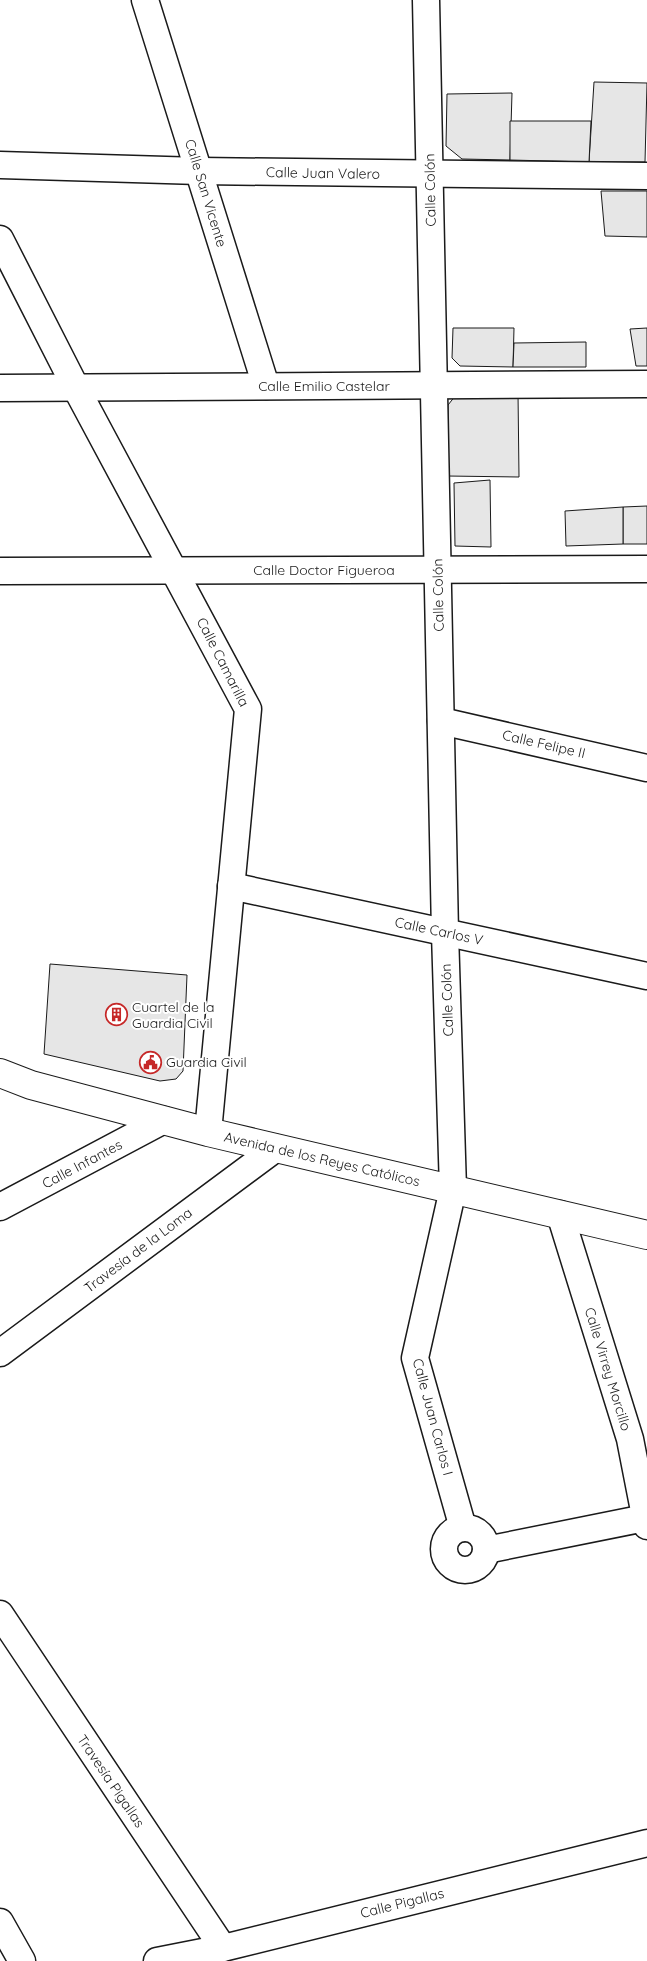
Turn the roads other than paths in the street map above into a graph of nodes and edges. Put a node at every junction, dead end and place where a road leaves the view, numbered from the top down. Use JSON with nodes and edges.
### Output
{"nodes":[{"id":1,"x":145,"y":0,"type":"edge"},
{"id":2,"x":426,"y":0,"type":"edge"},
{"id":3,"x":0,"y":165,"type":"edge"},
{"id":4,"x":199,"y":172,"type":"junction"},
{"id":5,"x":430,"y":174,"type":"junction"},
{"id":6,"x":647,"y":176,"type":"edge"},
{"id":7,"x":0,"y":239,"type":"edge"},
{"id":8,"x":647,"y":384,"type":"edge"},
{"id":9,"x":434,"y":385,"type":"junction"},
{"id":10,"x":266,"y":386,"type":"junction"},
{"id":11,"x":0,"y":388,"type":"edge"},
{"id":12,"x":76,"y":388,"type":"junction"},
{"id":13,"x":647,"y":569,"type":"edge"},
{"id":14,"x":438,"y":570,"type":"junction"},
{"id":15,"x":0,"y":571,"type":"edge"},
{"id":16,"x":175,"y":571,"type":"junction"},
{"id":17,"x":441,"y":720,"type":"junction"},
{"id":18,"x":647,"y":768,"type":"edge"},
{"id":19,"x":231,"y":886,"type":"junction"},
{"id":20,"x":445,"y":933,"type":"junction"},
{"id":21,"x":647,"y":976,"type":"edge"},
{"id":22,"x":0,"y":1073,"type":"edge"},
{"id":23,"x":164,"y":1120,"type":"junction"},
{"id":24,"x":208,"y":1132,"type":"junction"},
{"id":25,"x":276,"y":1148,"type":"junction"},
{"id":26,"x":453,"y":1189,"type":"junction"},
{"id":27,"x":0,"y":1207,"type":"edge"},
{"id":28,"x":560,"y":1214,"type":"junction"},
{"id":29,"x":647,"y":1235,"type":"edge"},
{"id":30,"x":0,"y":1353,"type":"edge"},
{"id":31,"x":646,"y":1522,"type":"edge"},
{"id":32,"x":463,"y":1528,"type":"junction"},
{"id":33,"x":486,"y":1550,"type":"junction"},
{"id":34,"x":0,"y":1614,"type":"edge"},
{"id":35,"x":647,"y":1843,"type":"edge"},
{"id":36,"x":0,"y":1922,"type":"edge"},
{"id":37,"x":223,"y":1948,"type":"junction"},
{"id":38,"x":22,"y":1961,"type":"edge"},
{"id":39,"x":157,"y":1961,"type":"edge"}],
"edges":[{"from":1,"to":4,"type":"street","name":"Calle San Vicente"},
{"from":2,"to":5,"type":"street","name":"Calle Colón"},
{"from":3,"to":4,"type":"street","name":"Calle Juan Valero"},
{"from":4,"to":5,"type":"street","name":"Calle Juan Valero"},
{"from":4,"to":10,"type":"street","name":"Calle San Vicente"},
{"from":5,"to":6,"type":"street","name":"Calle Juan Valero"},
{"from":5,"to":9,"type":"street","name":"Calle Colón"},
{"from":7,"to":12,"type":"street","name":"Calle Camarilla"},
{"from":8,"to":9,"type":"street","name":"Calle Emilio Castelar"},
{"from":9,"to":10,"type":"street","name":"Calle Emilio Castelar"},
{"from":9,"to":14,"type":"street","name":"Calle Colón"},
{"from":10,"to":12,"type":"street","name":"Calle Emilio Castelar"},
{"from":11,"to":12,"type":"street","name":"Calle Emilio Castelar"},
{"from":12,"to":16,"type":"street","name":"Calle Camarilla"},
{"from":13,"to":14,"type":"street","name":"Calle Doctor Figueroa"},
{"from":14,"to":16,"type":"street","name":"Calle Doctor Figueroa"},
{"from":14,"to":17,"type":"street","name":"Calle Colón"},
{"from":15,"to":16,"type":"street","name":"Calle Doctor Figueroa"},
{"from":16,"to":19,"type":"street","name":"Calle Camarilla"},
{"from":17,"to":18,"type":"street","name":"Calle Felipe II"},
{"from":17,"to":20,"type":"street","name":"Calle Colón"},
{"from":19,"to":20,"type":"street","name":"Calle Carlos V"},
{"from":19,"to":24,"type":"street","name":"Calle Camarilla"},
{"from":20,"to":21,"type":"street","name":"Calle Carlos V"},
{"from":20,"to":26,"type":"street","name":"Calle Colón"},
{"from":22,"to":23,"type":"street","name":"Avenida de los Reyes Católicos"},
{"from":23,"to":24,"type":"street","name":"Avenida de los Reyes Católicos"},
{"from":23,"to":27,"type":"street","name":"Calle Infantes"},
{"from":24,"to":25,"type":"street","name":"Avenida de los Reyes Católicos"},
{"from":25,"to":26,"type":"street","name":"Avenida de los Reyes Católicos"},
{"from":25,"to":30,"type":"street","name":"Travesía de la Loma"},
{"from":26,"to":28,"type":"street","name":"Avenida de los Reyes Católicos"},
{"from":26,"to":32,"type":"street","name":"Calle Juan Carlos I"},
{"from":28,"to":29,"type":"street","name":"Avenida de los Reyes Católicos"},
{"from":28,"to":31,"type":"street","name":"Calle Virrey Morcillo"},
{"from":31,"to":33,"type":"street"},
{"from":32,"to":33,"type":"street"},
{"from":32,"to":33,"type":"street"},
{"from":34,"to":37,"type":"street","name":"Travesía Pigallas"},
{"from":35,"to":37,"type":"street","name":"Calle Pigallas"},
{"from":36,"to":38,"type":"street"},
{"from":37,"to":39,"type":"street","name":"Calle Pigallas"}]}
